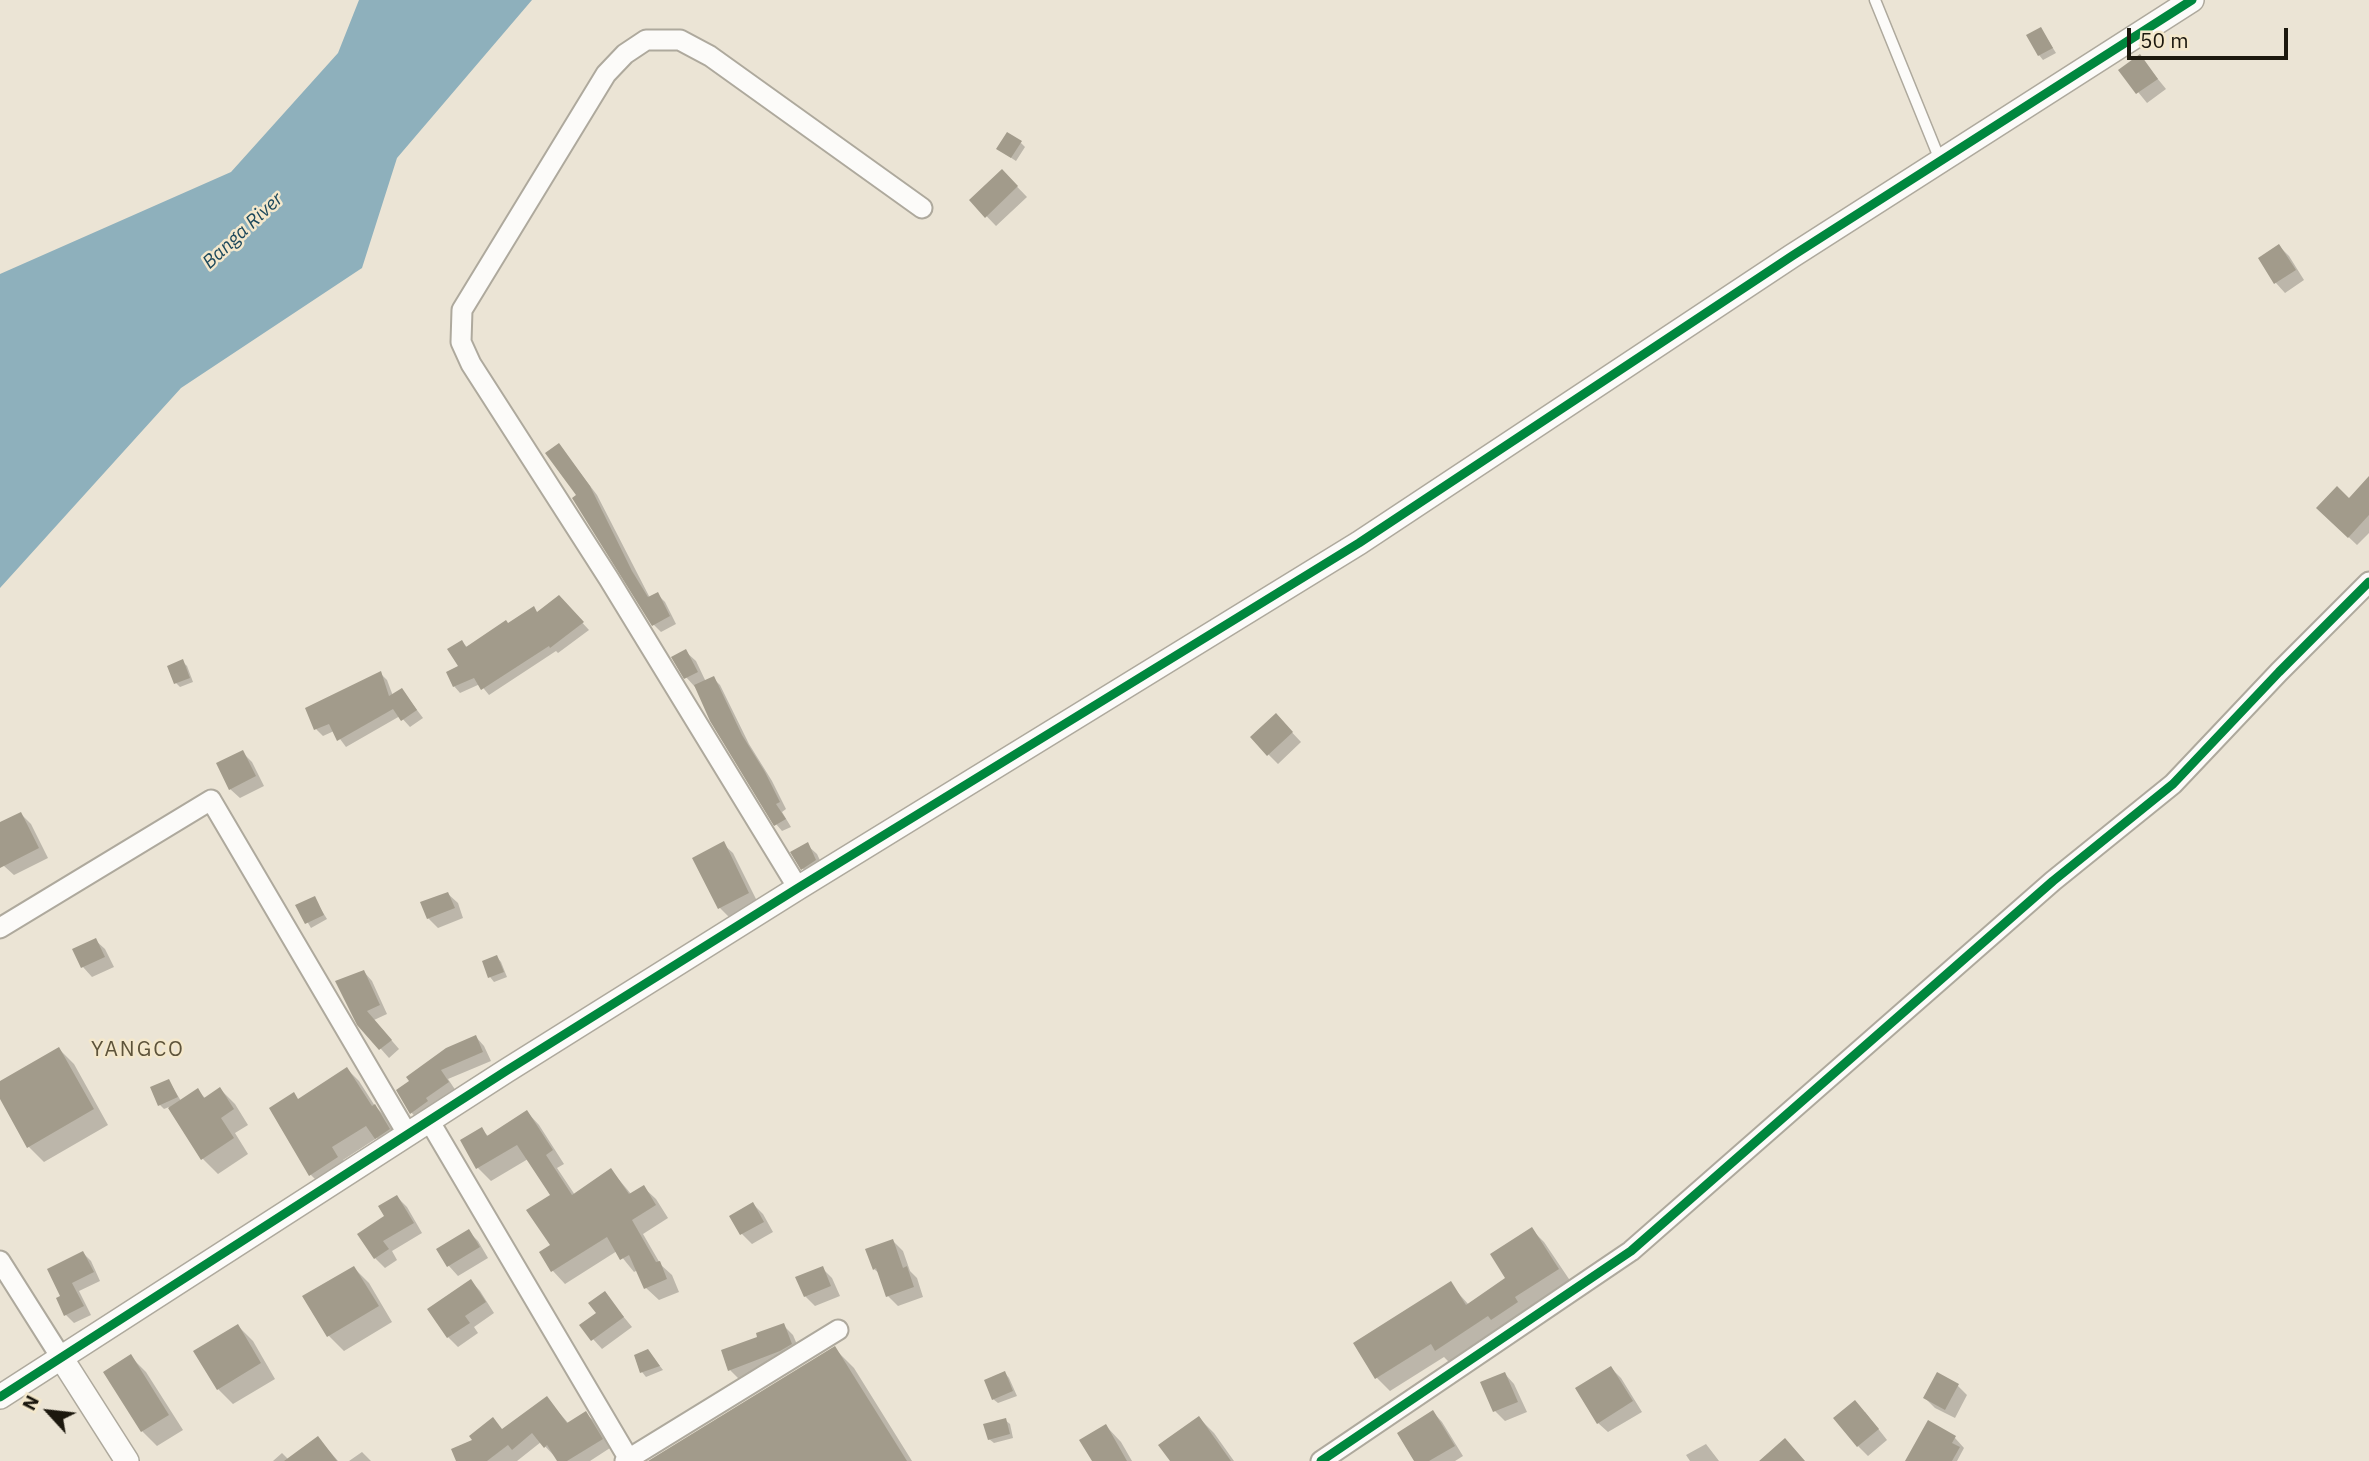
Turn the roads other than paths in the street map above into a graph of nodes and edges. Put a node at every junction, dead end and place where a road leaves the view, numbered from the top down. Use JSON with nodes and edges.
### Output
{"nodes":[{"id":1,"x":1875,"y":0,"type":"edge"},
{"id":2,"x":2192,"y":0,"type":"edge"},
{"id":3,"x":1940,"y":160,"type":"junction"},
{"id":4,"x":922,"y":208,"type":"dead end"},
{"id":5,"x":2369,"y":582,"type":"edge"},
{"id":6,"x":798,"y":888,"type":"junction"},
{"id":7,"x":0,"y":928,"type":"edge"},
{"id":8,"x":429,"y":1122,"type":"junction"},
{"id":9,"x":408,"y":1135,"type":"junction"},
{"id":10,"x":0,"y":1261,"type":"edge"},
{"id":11,"x":838,"y":1331,"type":"dead end"},
{"id":12,"x":62,"y":1359,"type":"junction"},
{"id":13,"x":0,"y":1398,"type":"edge"},
{"id":14,"x":627,"y":1460,"type":"edge"},
{"id":15,"x":127,"y":1461,"type":"edge"},
{"id":16,"x":1321,"y":1461,"type":"edge"}],
"edges":[{"from":1,"to":3,"type":"lane"},
{"from":2,"to":3,"type":"street"},
{"from":3,"to":6,"type":"street"},
{"from":4,"to":6,"type":"street"},
{"from":5,"to":16,"type":"street"},
{"from":6,"to":8,"type":"street"},
{"from":7,"to":9,"type":"street"},
{"from":8,"to":9,"type":"street"},
{"from":8,"to":14,"type":"street"},
{"from":9,"to":12,"type":"street"},
{"from":10,"to":12,"type":"street"},
{"from":11,"to":14,"type":"street"},
{"from":12,"to":13,"type":"street"},
{"from":12,"to":15,"type":"street"}]}
